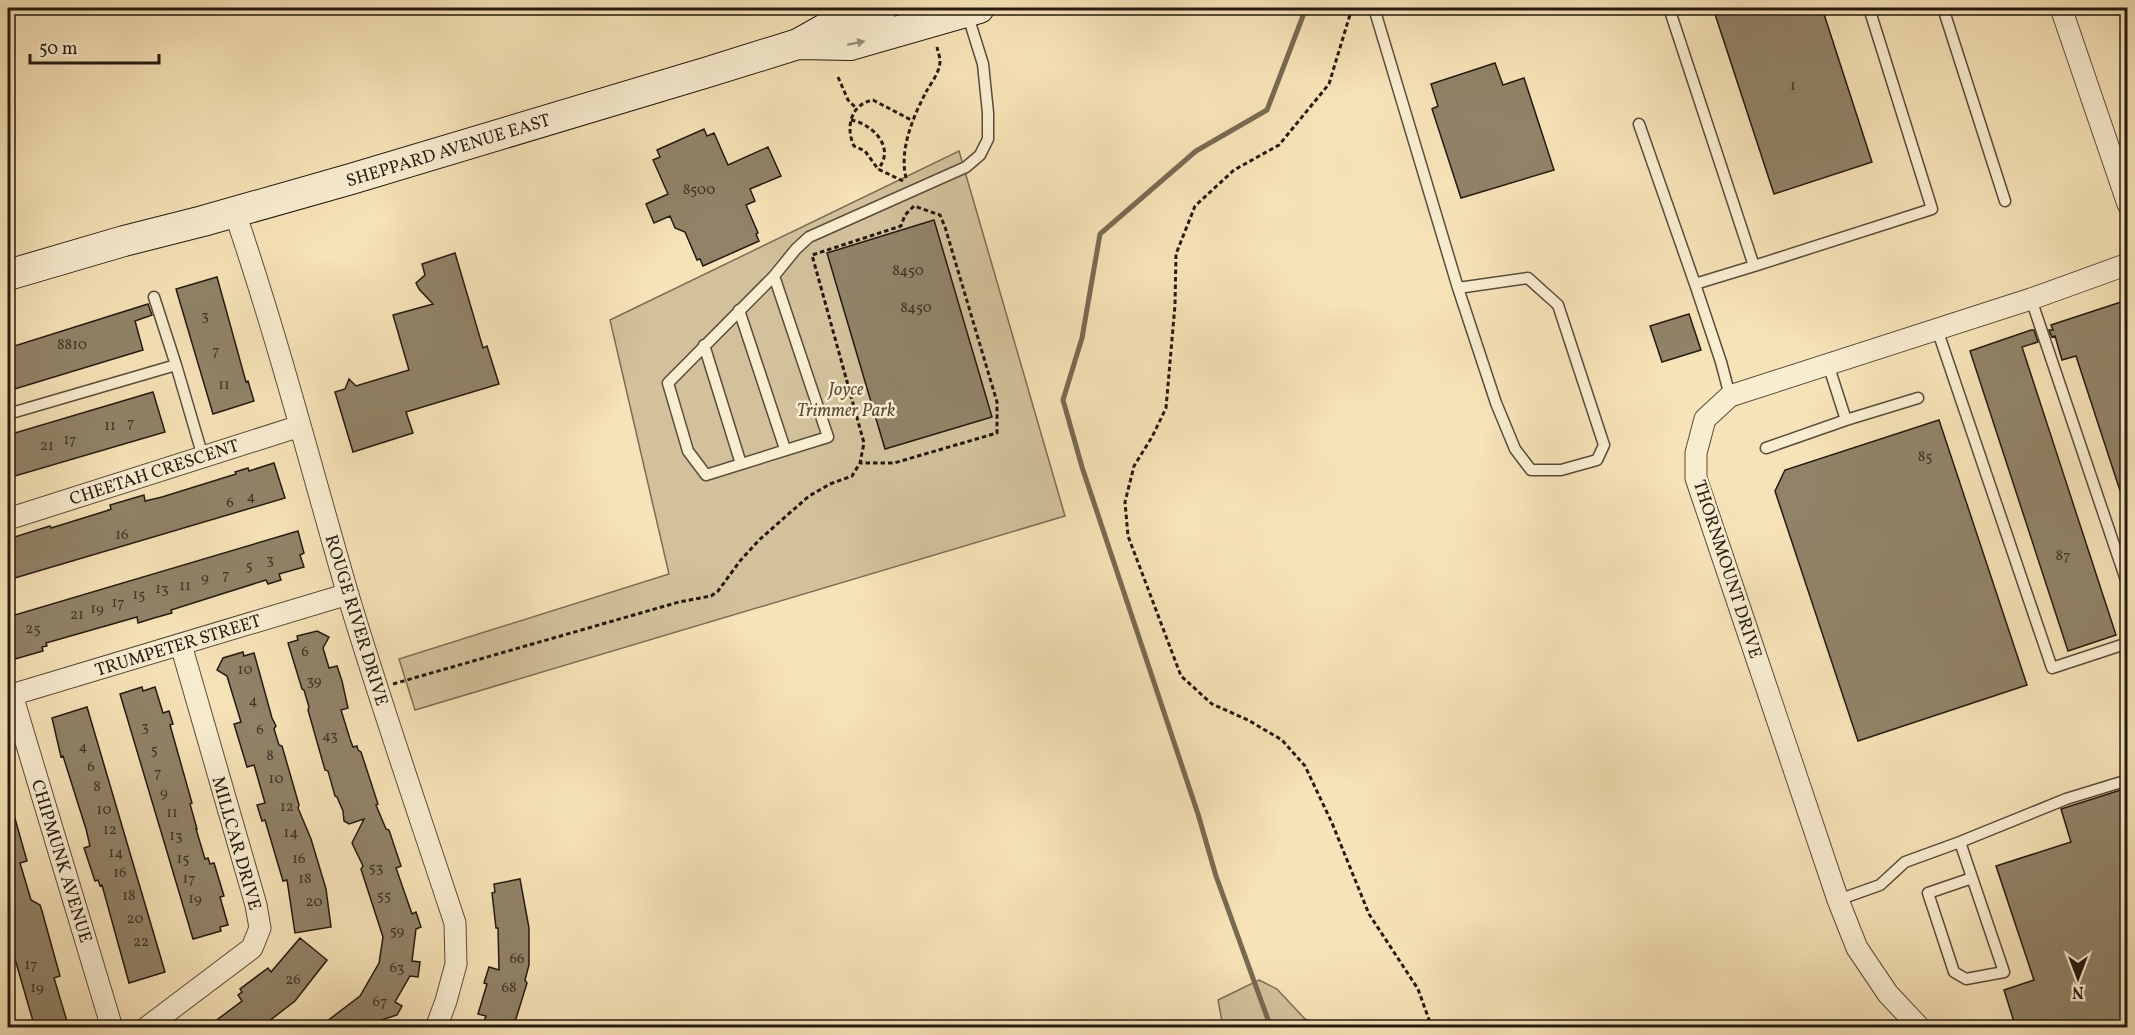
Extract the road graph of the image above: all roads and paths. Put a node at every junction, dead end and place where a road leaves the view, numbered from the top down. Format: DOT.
graph roads {
  1 [pos="882,8"];
  2 [pos="1352,8"];
  3 [pos="1374,8"];
  4 [pos="1670,8"];
  5 [pos="1869,8"];
  6 [pos="1943,8"];
  7 [pos="2061,8"];
  8 [pos="2126,8"];
  9 [pos="970,9"];
  10 [pos="2127,14"];
  11 [pos="798,45"];
  12 [pos="937,47"];
  13 [pos="838,77"];
  14 [pos="857,108"];
  15 [pos="851,120"];
  16 [pos="913,121"];
  17 [pos="1639,124"];
  18 [pos="878,169"];
  19 [pos="2005,201"];
  20 [pos="2127,204"];
  21 [pos="235,213"];
  22 [pos="2127,264"];
  23 [pos="1754,266"];
  24 [pos="8,275"];
  25 [pos="774,276"];
  26 [pos="1695,284"];
  27 [pos="1458,288"];
  28 [pos="154,297"];
  29 [pos="2031,299"];
  30 [pos="739,310"];
  31 [pos="1937,329"];
  32 [pos="704,345"];
  33 [pos="176,364"];
  34 [pos="1828,364"];
  35 [pos="1730,396"];
  36 [pos="1918,398"];
  37 [pos="8,414"];
  38 [pos="1846,420"];
  39 [pos="300,426"];
  40 [pos="1766,448"];
  41 [pos="785,450"];
  42 [pos="202,457"];
  43 [pos="860,463"];
  44 [pos="741,464"];
  45 [pos="8,519"];
  46 [pos="2127,586"];
  47 [pos="348,594"];
  48 [pos="2127,643"];
  49 [pos="181,645"];
  50 [pos="377,689"];
  51 [pos="10,695"];
  52 [pos="2127,780"];
  53 [pos="1960,842"];
  54 [pos="1972,878"];
  55 [pos="1838,900"];
  56 [pos="112,1028"];
  57 [pos="146,1028"];
  58 [pos="436,1028"];
  59 [pos="1432,1028"];
  60 [pos="1920,1028"];
  1 -- 11 [label="main road, SHEPPARD AVENUE EAST"];
  2 -- 59 [label="path"];
  3 -- 27 [label="lane"];
  4 -- 23 [label="lane"];
  5 -- 23 [label="lane"];
  6 -- 19 [label="lane"];
  7 -- 20 [label="street"];
  8 -- 10 [label="lane"];
  11 -- 9 [label="main road, one-way"];
  9 -- 25 [label="lane"];
  11 -- 21 [label="main road, SHEPPARD AVENUE EAST"];
  12 -- 16 [label="path"];
  13 -- 14 [label="path"];
  14 -- 15 [label="path"];
  14 -- 16 [label="path"];
  15 -- 18 [label="path"];
  15 -- 18 [label="path"];
  16 -- 18 [label="path"];
  17 -- 26 [label="lane"];
  21 -- 24 [label="main road, SHEPPARD AVENUE EAST"];
  21 -- 39 [label="street, ROUGE RIVER DRIVE"];
  22 -- 29 [label="street, THORNMOUNT DRIVE"];
  23 -- 26 [label="lane"];
  25 -- 30 [label="lane"];
  25 -- 41 [label="lane"];
  26 -- 35 [label="lane"];
  27 -- 27 [label="lane"];
  28 -- 33 [label="lane"];
  29 -- 31 [label="street, THORNMOUNT DRIVE"];
  29 -- 46 [label="lane"];
  30 -- 32 [label="lane"];
  30 -- 41 [label="lane"];
  31 -- 34 [label="street, THORNMOUNT DRIVE"];
  31 -- 48 [label="lane"];
  32 -- 44 [label="lane"];
  32 -- 44 [label="lane"];
  33 -- 37 [label="lane"];
  33 -- 42 [label="lane"];
  34 -- 35 [label="street, THORNMOUNT DRIVE"];
  34 -- 38 [label="lane"];
  35 -- 55 [label="street, THORNMOUNT DRIVE"];
  36 -- 38 [label="lane"];
  38 -- 40 [label="lane"];
  39 -- 42 [label="street, CHEETAH CRESCENT"];
  39 -- 47 [label="street, ROUGE RIVER DRIVE"];
  41 -- 44 [label="lane"];
  42 -- 45 [label="street, CHEETAH CRESCENT"];
  43 -- 43 [label="path"];
  43 -- 50 [label="path"];
  47 -- 49 [label="street, TRUMPETER STREET"];
  47 -- 50 [label="street, ROUGE RIVER DRIVE"];
  49 -- 51 [label="street, TRUMPETER STREET"];
  49 -- 57 [label="street, MILLCAR DRIVE"];
  50 -- 58 [label="street, ROUGE RIVER DRIVE"];
  51 -- 56 [label="street, CHIPMUNK AVENUE"];
  52 -- 53 [label="lane"];
  53 -- 54 [label="lane"];
  53 -- 55 [label="lane"];
  54 -- 54 [label="lane"];
  55 -- 60 [label="street, THORNMOUNT DRIVE"];
}
